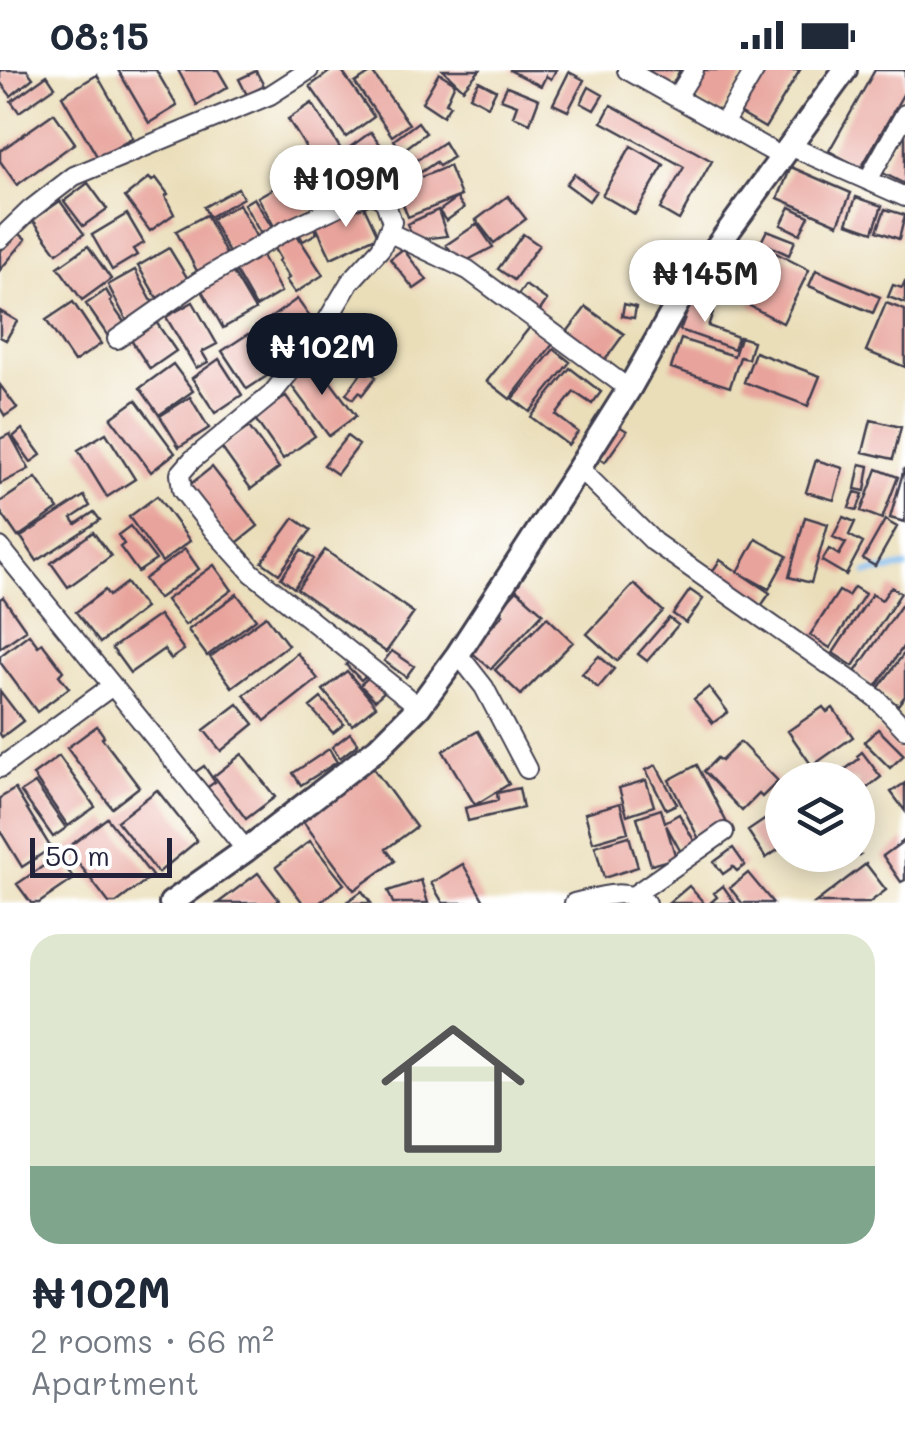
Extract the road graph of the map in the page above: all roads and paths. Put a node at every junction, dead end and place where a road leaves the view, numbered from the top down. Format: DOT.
graph roads {
  1 [pos="310,70"];
  2 [pos="626,70"];
  3 [pos="694,70"];
  4 [pos="755,70"];
  5 [pos="844,70"];
  6 [pos="677,97"];
  7 [pos="905,114"];
  8 [pos="723,124"];
  9 [pos="786,152"];
  10 [pos="868,180"];
  11 [pos="905,197"];
  12 [pos="388,232"];
  13 [pos="0,240"];
  14 [pos="118,339"];
  15 [pos="628,389"];
  16 [pos="579,468"];
  17 [pos="2,554"];
  18 [pos="458,654"];
  19 [pos="112,686"];
  20 [pos="419,707"];
  21 [pos="905,729"];
  22 [pos="0,768"];
  23 [pos="527,768"];
  24 [pos="724,832"];
  25 [pos="246,850"];
  26 [pos="640,899"];
  27 [pos="171,903"];
  28 [pos="574,903"];
  1 -- 13 [label="street"];
  2 -- 6 [label="street"];
  3 -- 6 [label="street"];
  4 -- 8 [label="street"];
  5 -- 9 [label="street"];
  6 -- 8 [label="street"];
  7 -- 10 [label="street"];
  8 -- 9 [label="street"];
  9 -- 10 [label="street"];
  9 -- 15 [label="street"];
  10 -- 11 [label="street"];
  12 -- 14 [label="street"];
  12 -- 15 [label="street"];
  12 -- 20 [label="street"];
  15 -- 16 [label="street"];
  16 -- 18 [label="street"];
  16 -- 21 [label="street"];
  17 -- 19 [label="street"];
  18 -- 20 [label="street"];
  18 -- 23 [label="street"];
  19 -- 22 [label="street"];
  19 -- 25 [label="street"];
  20 -- 25 [label="street"];
  24 -- 26 [label="street"];
  25 -- 27 [label="street"];
  26 -- 28 [label="street"];
}
